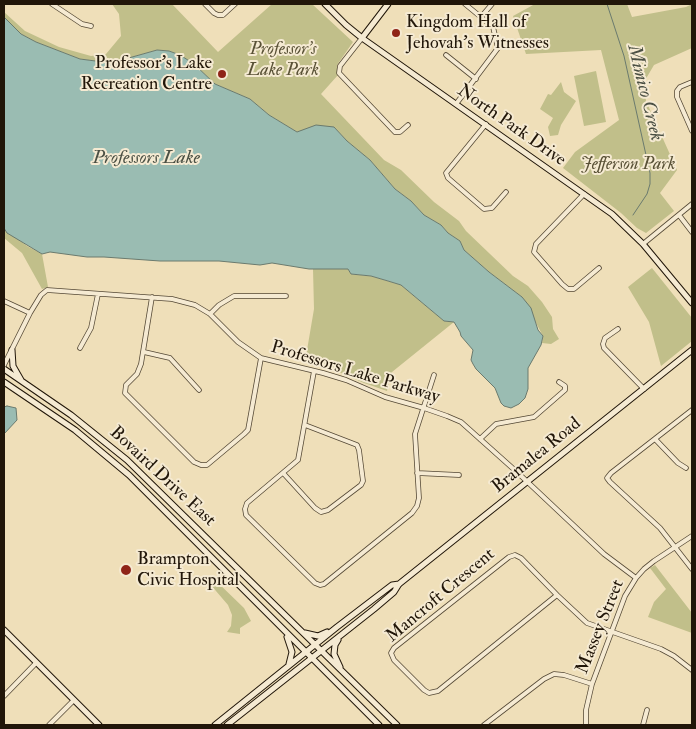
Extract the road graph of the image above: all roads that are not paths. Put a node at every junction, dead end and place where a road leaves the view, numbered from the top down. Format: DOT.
graph roads {
  1 [pos="52,4"];
  2 [pos="205,4"];
  3 [pos="235,4"];
  4 [pos="325,4"];
  5 [pos="388,4"];
  6 [pos="466,4"];
  7 [pos="492,4"];
  8 [pos="481,17"];
  9 [pos="91,26"];
  10 [pos="362,38"];
  11 [pos="446,55"];
  12 [pos="476,79"];
  13 [pos="692,82"];
  14 [pos="456,104"];
  15 [pos="486,124"];
  16 [pos="408,125"];
  17 [pos="692,131"];
  18 [pos="506,192"];
  19 [pos="584,194"];
  20 [pos="692,204"];
  21 [pos="679,214"];
  22 [pos="692,232"];
  23 [pos="643,244"];
  24 [pos="599,268"];
  25 [pos="98,294"];
  26 [pos="286,296"];
  27 [pos="152,297"];
  28 [pos="4,301"];
  29 [pos="692,303"];
  30 [pos="30,313"];
  31 [pos="210,314"];
  32 [pos="618,329"];
  33 [pos="80,348"];
  34 [pos="12,350"];
  35 [pos="692,350"];
  36 [pos="144,352"];
  37 [pos="261,358"];
  38 [pos="4,365"];
  39 [pos="4,369"];
  40 [pos="314,371"];
  41 [pos="434,376"];
  42 [pos="21,381"];
  43 [pos="4,382"];
  44 [pos="559,382"];
  45 [pos="644,389"];
  46 [pos="199,390"];
  47 [pos="424,408"];
  48 [pos="692,410"];
  49 [pos="305,425"];
  50 [pos="480,439"];
  51 [pos="656,439"];
  52 [pos="686,468"];
  53 [pos="417,473"];
  54 [pos="284,474"];
  55 [pos="459,475"];
  56 [pos="527,482"];
  57 [pos="692,536"];
  58 [pos="675,547"];
  59 [pos="692,569"];
  60 [pos="636,578"];
  61 [pos="399,584"];
  62 [pos="557,595"];
  63 [pos="337,627"];
  64 [pos="4,630"];
  65 [pos="301,632"];
  66 [pos="611,632"];
  67 [pos="286,634"];
  68 [pos="339,637"];
  69 [pos="314,645"];
  70 [pos="321,651"];
  71 [pos="305,652"];
  72 [pos="312,659"];
  73 [pos="36,664"];
  74 [pos="287,666"];
  75 [pos="692,670"];
  76 [pos="342,672"];
  77 [pos="592,684"];
  78 [pos="4,696"];
  79 [pos="74,700"];
  80 [pos="647,710"];
  81 [pos="50,725"];
  82 [pos="99,725"];
  83 [pos="215,725"];
  84 [pos="227,725"];
  85 [pos="379,725"];
  86 [pos="397,725"];
  87 [pos="484,725"];
  88 [pos="586,725"];
  89 [pos="643,725"];
  1 -- 9 [label="street"];
  2 -- 3 [label="street"];
  4 -- 10 [label="main road, North Park Drive"];
  5 -- 10 [label="main road"];
  6 -- 8 [label="street"];
  7 -- 8 [label="street"];
  8 -- 12 [label="street"];
  10 -- 14 [label="main road, North Park Drive"];
  10 -- 16 [label="street"];
  11 -- 12 [label="street"];
  12 -- 14 [label="street"];
  13 -- 17 [label="street"];
  14 -- 15 [label="main road, North Park Drive"];
  15 -- 18 [label="street"];
  15 -- 19 [label="main road, North Park Drive"];
  19 -- 23 [label="main road, North Park Drive"];
  19 -- 24 [label="street"];
  20 -- 21 [label="street"];
  21 -- 22 [label="street"];
  21 -- 23 [label="street"];
  23 -- 29 [label="main road, North Park Drive"];
  25 -- 27 [label="street, Professors Lake Parkway"];
  25 -- 30 [label="street, Professors Lake Parkway"];
  25 -- 33 [label="street"];
  26 -- 31 [label="street"];
  27 -- 31 [label="street, Professors Lake Parkway"];
  27 -- 36 [label="street"];
  28 -- 30 [label="street"];
  30 -- 34 [label="street, Professors Lake Parkway"];
  31 -- 37 [label="street, Professors Lake Parkway"];
  32 -- 45 [label="street"];
  34 -- 38 [label="street, Professors Lake Parkway"];
  34 -- 42 [label="main road"];
  35 -- 45 [label="main road, Bramalea Road"];
  36 -- 37 [label="street"];
  36 -- 46 [label="street"];
  37 -- 40 [label="street, Professors Lake Parkway"];
  39 -- 42 [label="main road, Bovaird Drive East"];
  40 -- 47 [label="street, Professors Lake Parkway"];
  40 -- 49 [label="street"];
  41 -- 47 [label="street"];
  42 -- 65 [label="main road, Bovaird Drive East"];
  43 -- 67 [label="main road, Bovaird Drive East"];
  44 -- 50 [label="street"];
  45 -- 56 [label="main road, Bramalea Road"];
  47 -- 50 [label="street, Professors Lake Parkway"];
  47 -- 53 [label="street"];
  48 -- 51 [label="street"];
  49 -- 54 [label="street"];
  49 -- 54 [label="street"];
  50 -- 56 [label="street, Professors Lake Parkway"];
  51 -- 52 [label="street"];
  51 -- 58 [label="street"];
  53 -- 54 [label="street"];
  53 -- 55 [label="street"];
  56 -- 60 [label="street, Professors Lake Parkway"];
  56 -- 61 [label="main road, Bramalea Road"];
  57 -- 58 [label="street, Massey Street"];
  58 -- 59 [label="street"];
  58 -- 60 [label="street, Massey Street"];
  60 -- 66 [label="street, Massey Street"];
  61 -- 63 [label="main road, Bramalea Road"];
  61 -- 68 [label="main road, Bramalea Road"];
  62 -- 62 [label="street, Mancroft Crescent"];
  62 -- 66 [label="street, Mancroft Crescent"];
  63 -- 65 [label="main road"];
  63 -- 69 [label="main road, Bramalea Road"];
  64 -- 73 [label="main road"];
  65 -- 69 [label="main road, Bovaird Drive East"];
  66 -- 75 [label="street, Mancroft Crescent"];
  66 -- 77 [label="street, Massey Street"];
  67 -- 71 [label="main road, Bovaird Drive East"];
  67 -- 74 [label="main road"];
  68 -- 70 [label="main road, Bramalea Road"];
  68 -- 76 [label="main road"];
  69 -- 70 [label="main road, Bovaird Drive East"];
  69 -- 71 [label="main road, Bramalea Road"];
  70 -- 72 [label="main road, Bramalea Road"];
  70 -- 76 [label="main road, Bovaird Drive East"];
  71 -- 72 [label="main road, Bovaird Drive East"];
  71 -- 74 [label="main road, Bramalea Road"];
  72 -- 84 [label="main road, Bramalea Road"];
  72 -- 85 [label="main road, Bovaird Drive East"];
  73 -- 78 [label="street"];
  73 -- 79 [label="main road"];
  74 -- 83 [label="main road, Bramalea Road"];
  76 -- 86 [label="main road, Bovaird Drive East"];
  77 -- 87 [label="street"];
  77 -- 88 [label="street, Massey Street"];
  79 -- 81 [label="street"];
  79 -- 82 [label="main road"];
  80 -- 89 [label="street"];
}
